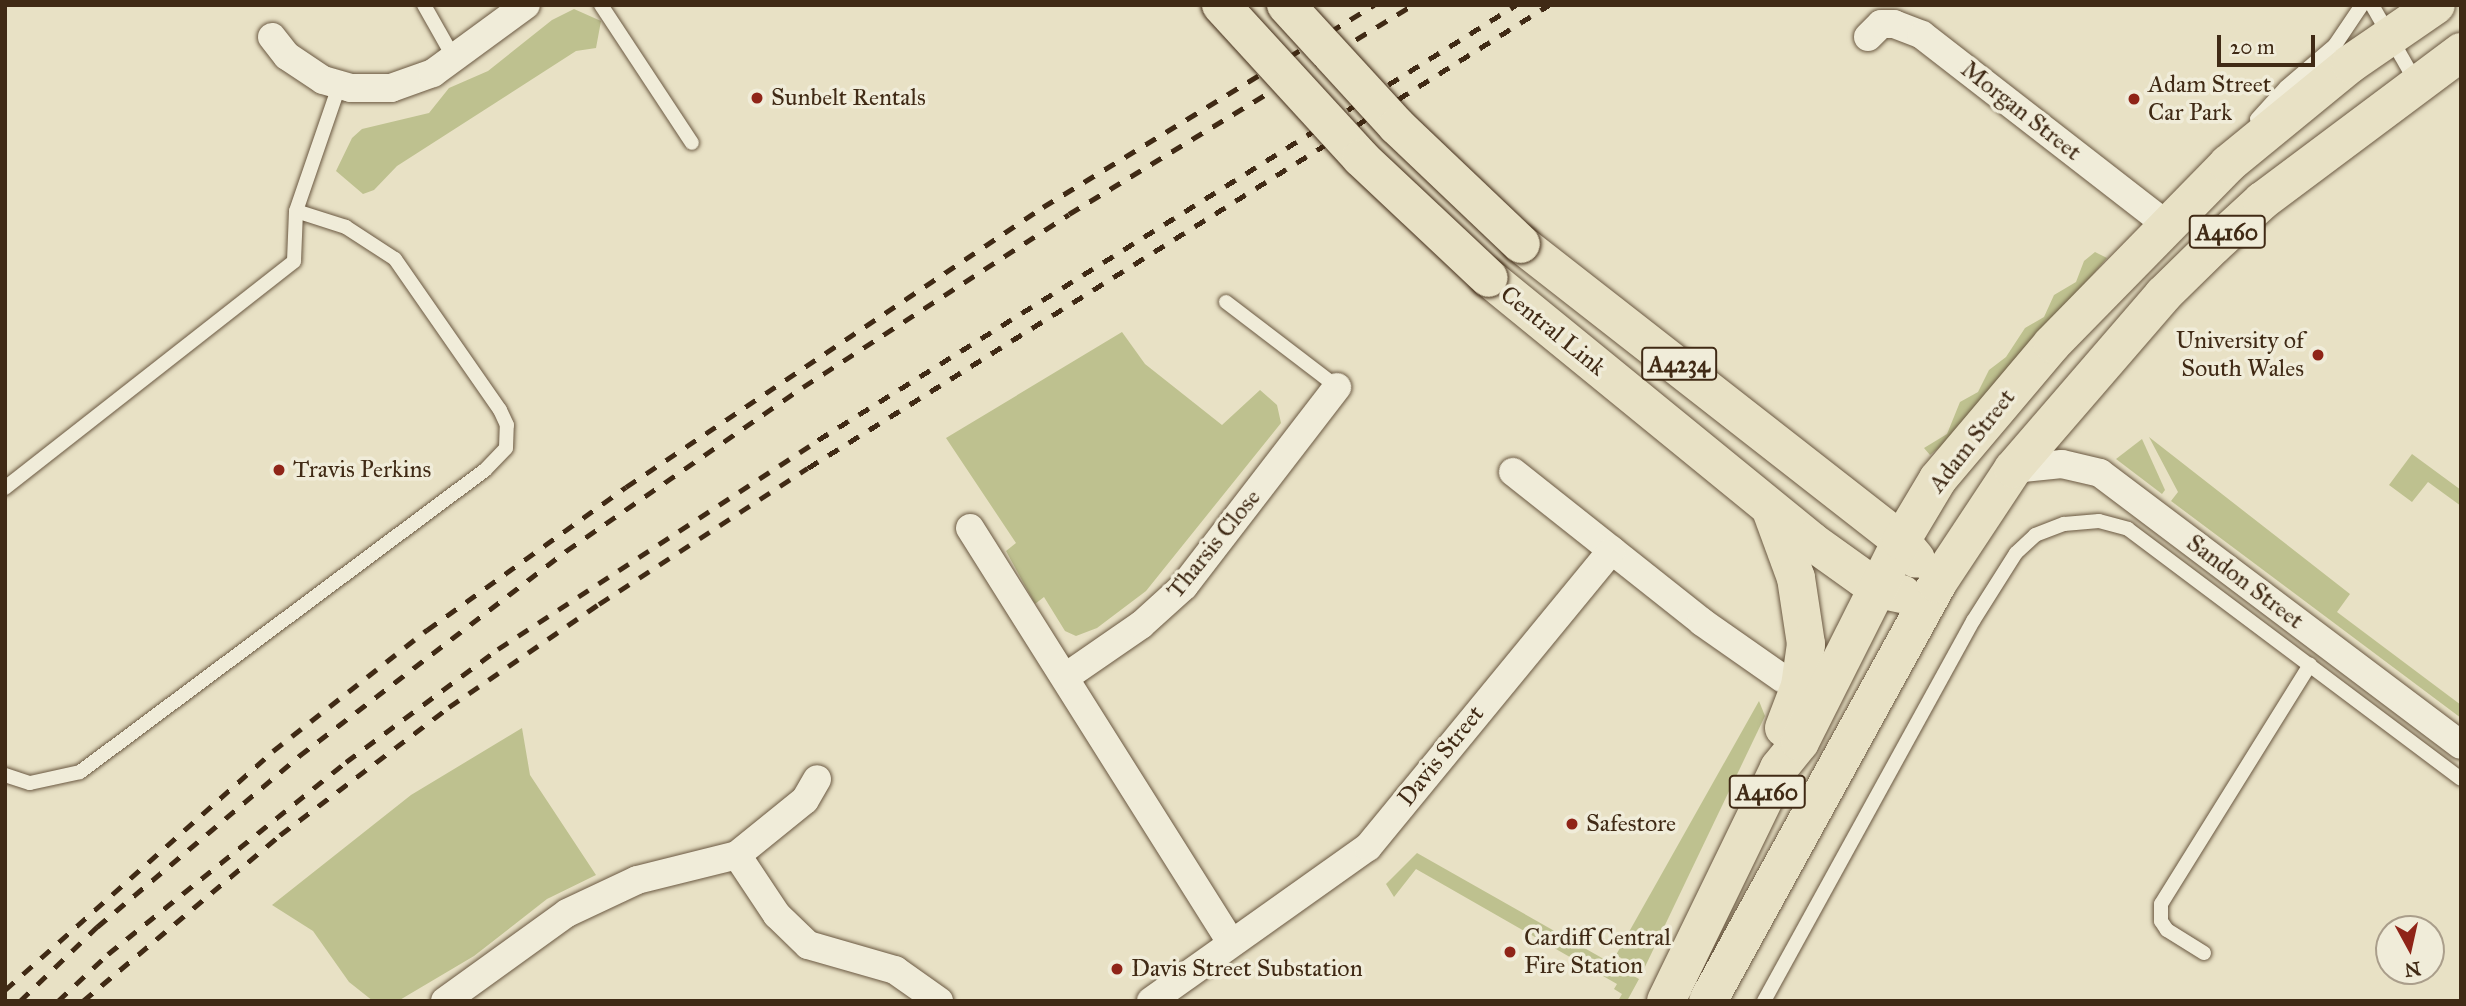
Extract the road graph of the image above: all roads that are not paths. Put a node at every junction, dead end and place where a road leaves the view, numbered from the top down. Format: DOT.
graph roads {
  1 [pos="424,5"];
  2 [pos="526,5"];
  3 [pos="601,5"];
  4 [pos="1221,5"];
  5 [pos="1286,5"];
  6 [pos="2362,5"];
  7 [pos="2436,5"];
  8 [pos="2380,20"];
  9 [pos="272,37"];
  10 [pos="1868,37"];
  11 [pos="2461,52"];
  12 [pos="454,58"];
  13 [pos="2416,82"];
  14 [pos="339,86"];
  15 [pos="692,143"];
  16 [pos="2228,163"];
  17 [pos="296,211"];
  18 [pos="2168,226"];
  19 [pos="1226,302"];
  20 [pos="1336,387"];
  21 [pos="2013,469"];
  22 [pos="1513,472"];
  23 [pos="5,488"];
  24 [pos="1770,508"];
  25 [pos="970,528"];
  26 [pos="1901,541"];
  27 [pos="1612,550"];
  28 [pos="1878,589"];
  29 [pos="1933,592"];
  30 [pos="2310,665"];
  31 [pos="1067,677"];
  32 [pos="1782,678"];
  33 [pos="2461,746"];
  34 [pos="1779,768"];
  35 [pos="5,775"];
  36 [pos="817,779"];
  37 [pos="2461,779"];
  38 [pos="737,855"];
  39 [pos="1231,943"];
  40 [pos="2204,953"];
  41 [pos="445,1001"];
  42 [pos="939,1001"];
  43 [pos="1151,1001"];
  44 [pos="1666,1001"];
  45 [pos="1708,1001"];
  46 [pos="1764,1001"];
  1 -- 12 [label="lane"];
  2 -- 12 [label="street"];
  3 -- 15 [label="lane"];
  4 -- 24 [label="main road, Central Link / A4234, bridge"];
  5 -- 26 [label="main road, Central Link / A4234, bridge"];
  6 -- 16 [label="lane"];
  7 -- 8 [label="main road, Adam Street / A4160"];
  8 -- 13 [label="lane"];
  8 -- 16 [label="main road, Adam Street / A4160"];
  9 -- 14 [label="street"];
  10 -- 18 [label="street, Morgan Street"];
  11 -- 13 [label="main road, Adam Street / A4160"];
  12 -- 14 [label="street"];
  13 -- 21 [label="main road, Adam Street / A4160"];
  14 -- 17 [label="lane"];
  16 -- 18 [label="main road, Adam Street / A4160"];
  17 -- 23 [label="lane"];
  17 -- 35 [label="lane"];
  18 -- 26 [label="main road, Adam Street / A4160"];
  19 -- 20 [label="lane"];
  20 -- 31 [label="street, Tharsis Close"];
  21 -- 29 [label="main road, Adam Street / A4160"];
  21 -- 33 [label="street, Sandon Street"];
  22 -- 27 [label="street"];
  24 -- 28 [label="main road, Central Link / A4234"];
  24 -- 34 [label="main road"];
  25 -- 31 [label="street"];
  26 -- 28 [label="main road, Adam Street / A4160"];
  26 -- 29 [label="main road, Central Link / A4234"];
  27 -- 32 [label="street"];
  27 -- 39 [label="street, Davis Street"];
  28 -- 29 [label="main road, Central Link / A4234"];
  28 -- 34 [label="main road, Adam Street / A4160"];
  29 -- 45 [label="main road, Adam Street / A4160"];
  30 -- 37 [label="lane"];
  30 -- 40 [label="lane"];
  30 -- 46 [label="lane"];
  31 -- 39 [label="street"];
  34 -- 44 [label="main road, Adam Street / A4160"];
  36 -- 38 [label="street"];
  38 -- 41 [label="street"];
  38 -- 42 [label="street"];
  39 -- 43 [label="street, Davis Street"];
}
